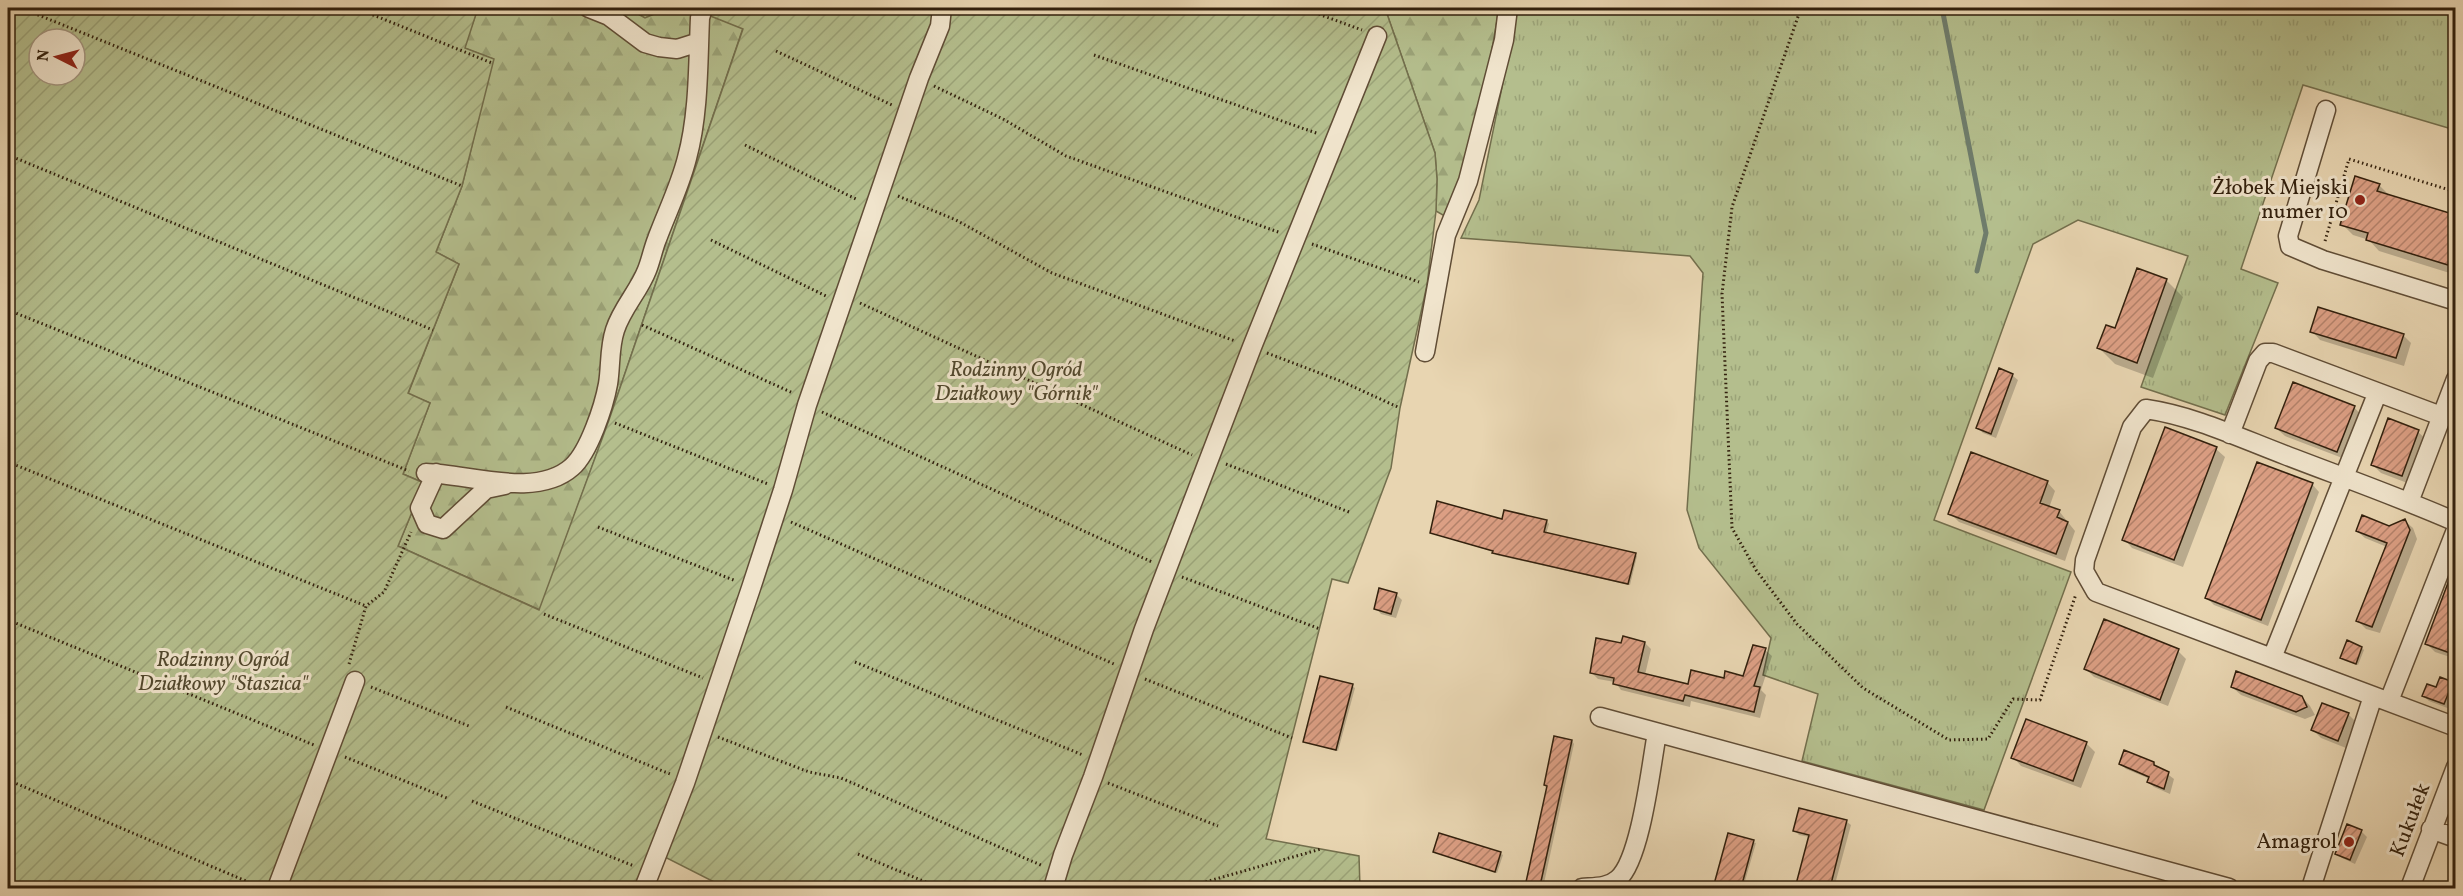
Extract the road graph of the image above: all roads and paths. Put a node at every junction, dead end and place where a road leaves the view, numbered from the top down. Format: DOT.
graph roads {
  1 [pos="21,8"];
  2 [pos="356,8"];
  3 [pos="589,8"];
  4 [pos="703,8"];
  5 [pos="942,8"];
  6 [pos="1302,8"];
  7 [pos="1508,8"];
  8 [pos="1801,8"];
  9 [pos="1377,36"];
  10 [pos="699,42"];
  11 [pos="776,51"];
  12 [pos="1094,55"];
  13 [pos="492,63"];
  14 [pos="919,78"];
  15 [pos="2326,110"];
  16 [pos="908,112"];
  17 [pos="1335,140"];
  18 [pos="745,145"];
  19 [pos="8,155"];
  20 [pos="462,186"];
  21 [pos="882,189"];
  22 [pos="2456,192"];
  23 [pos="876,209"];
  24 [pos="1295,238"];
  25 [pos="711,240"];
  26 [pos="2324,246"];
  27 [pos="1427,285"];
  28 [pos="843,300"];
  29 [pos="2456,301"];
  30 [pos="8,310"];
  31 [pos="642,325"];
  32 [pos="433,330"];
  33 [pos="1252,347"];
  34 [pos="1425,352"];
  35 [pos="2456,379"];
  36 [pos="2378,394"];
  37 [pos="808,403"];
  38 [pos="1400,408"];
  39 [pos="2441,416"];
  40 [pos="609,420"];
  41 [pos="2230,434"];
  42 [pos="1209,460"];
  43 [pos="8,462"];
  44 [pos="431,473"];
  45 [pos="2344,479"];
  46 [pos="509,484"];
  47 [pos="783,490"];
  48 [pos="2409,502"];
  49 [pos="420,508"];
  50 [pos="1349,512"];
  51 [pos="775,515"];
  52 [pos="2456,522"];
  53 [pos="598,527"];
  54 [pos="2456,530"];
  55 [pos="1167,570"];
  56 [pos="2084,571"];
  57 [pos="751,588"];
  58 [pos="366,606"];
  59 [pos="544,614"];
  60 [pos="8,620"];
  61 [pos="1320,629"];
  62 [pos="2272,658"];
  63 [pos="855,662"];
  64 [pos="1130,672"];
  65 [pos="355,681"];
  66 [pos="718,684"];
  67 [pos="2381,699"];
  68 [pos="506,707"];
  69 [pos="1600,717"];
  70 [pos="469,726"];
  71 [pos="2456,727"];
  72 [pos="702,731"];
  73 [pos="1657,733"];
  74 [pos="1292,738"];
  75 [pos="329,751"];
  76 [pos="2456,767"];
  77 [pos="1095,769"];
  78 [pos="8,780"];
  79 [pos="686,780"];
  80 [pos="447,798"];
  81 [pos="472,801"];
  82 [pos="1218,826"];
  83 [pos="2431,829"];
  84 [pos="2456,838"];
  85 [pos="1321,849"];
  86 [pos="858,854"];
  87 [pos="647,880"];
  88 [pos="1055,880"];
  89 [pos="264,888"];
  90 [pos="277,888"];
  91 [pos="940,888"];
  92 [pos="1184,888"];
  93 [pos="1582,888"];
  94 [pos="2229,888"];
  95 [pos="2312,888"];
  96 [pos="2410,888"];
  1 -- 20 [label="path"];
  2 -- 13 [label="path"];
  3 -- 10 [label="street"];
  4 -- 10 [label="street"];
  5 -- 14 [label="street"];
  6 -- 9 [label="path"];
  7 -- 34 [label="street"];
  8 -- 56 [label="path"];
  9 -- 17 [label="street"];
  10 -- 46 [label="street"];
  11 -- 16 [label="path"];
  12 -- 17 [label="path"];
  14 -- 16 [label="street"];
  14 -- 24 [label="path"];
  15 -- 29 [label="street"];
  16 -- 21 [label="street"];
  17 -- 24 [label="street"];
  18 -- 23 [label="path"];
  19 -- 32 [label="path"];
  21 -- 23 [label="street"];
  21 -- 33 [label="path"];
  22 -- 26 [label="path"];
  23 -- 28 [label="street"];
  24 -- 27 [label="path"];
  24 -- 33 [label="street"];
  25 -- 28 [label="path"];
  28 -- 37 [label="street"];
  28 -- 42 [label="path"];
  30 -- 44 [label="path"];
  31 -- 37 [label="path"];
  33 -- 38 [label="path"];
  33 -- 42 [label="street"];
  35 -- 39 [label="street"];
  36 -- 39 [label="street"];
  36 -- 41 [label="street"];
  36 -- 45 [label="street"];
  37 -- 47 [label="street"];
  37 -- 55 [label="path"];
  39 -- 48 [label="street"];
  40 -- 47 [label="path"];
  41 -- 45 [label="street"];
  41 -- 56 [label="street"];
  42 -- 50 [label="path"];
  42 -- 55 [label="street"];
  43 -- 58 [label="path"];
  44 -- 46 [label="street"];
  44 -- 49 [label="street"];
  45 -- 48 [label="street"];
  45 -- 62 [label="street"];
  46 -- 49 [label="street"];
  47 -- 51 [label="street"];
  48 -- 52 [label="street"];
  49 -- 58 [label="path"];
  51 -- 57 [label="street"];
  51 -- 64 [label="path"];
  53 -- 57 [label="path"];
  54 -- 67 [label="street"];
  55 -- 61 [label="path"];
  55 -- 64 [label="street"];
  56 -- 62 [label="street"];
  57 -- 66 [label="street"];
  58 -- 65 [label="path"];
  59 -- 66 [label="path"];
  60 -- 75 [label="path"];
  62 -- 67 [label="street"];
  63 -- 77 [label="path"];
  64 -- 74 [label="path"];
  64 -- 77 [label="street"];
  65 -- 70 [label="path"];
  65 -- 75 [label="street"];
  66 -- 72 [label="street"];
  67 -- 71 [label="street"];
  67 -- 95 [label="street"];
  68 -- 79 [label="path"];
  69 -- 73 [label="street"];
  72 -- 79 [label="street"];
  72 -- 88 [label="path"];
  73 -- 93 [label="street"];
  73 -- 94 [label="street"];
  75 -- 80 [label="path"];
  75 -- 90 [label="street"];
  76 -- 83 [label="street, Kukułek"];
  77 -- 82 [label="path"];
  77 -- 88 [label="street"];
  78 -- 89 [label="path"];
  79 -- 87 [label="street"];
  81 -- 87 [label="path"];
  83 -- 84 [label="street"];
  83 -- 96 [label="street, Kukułek"];
  85 -- 92 [label="path"];
  86 -- 91 [label="path"];
}
